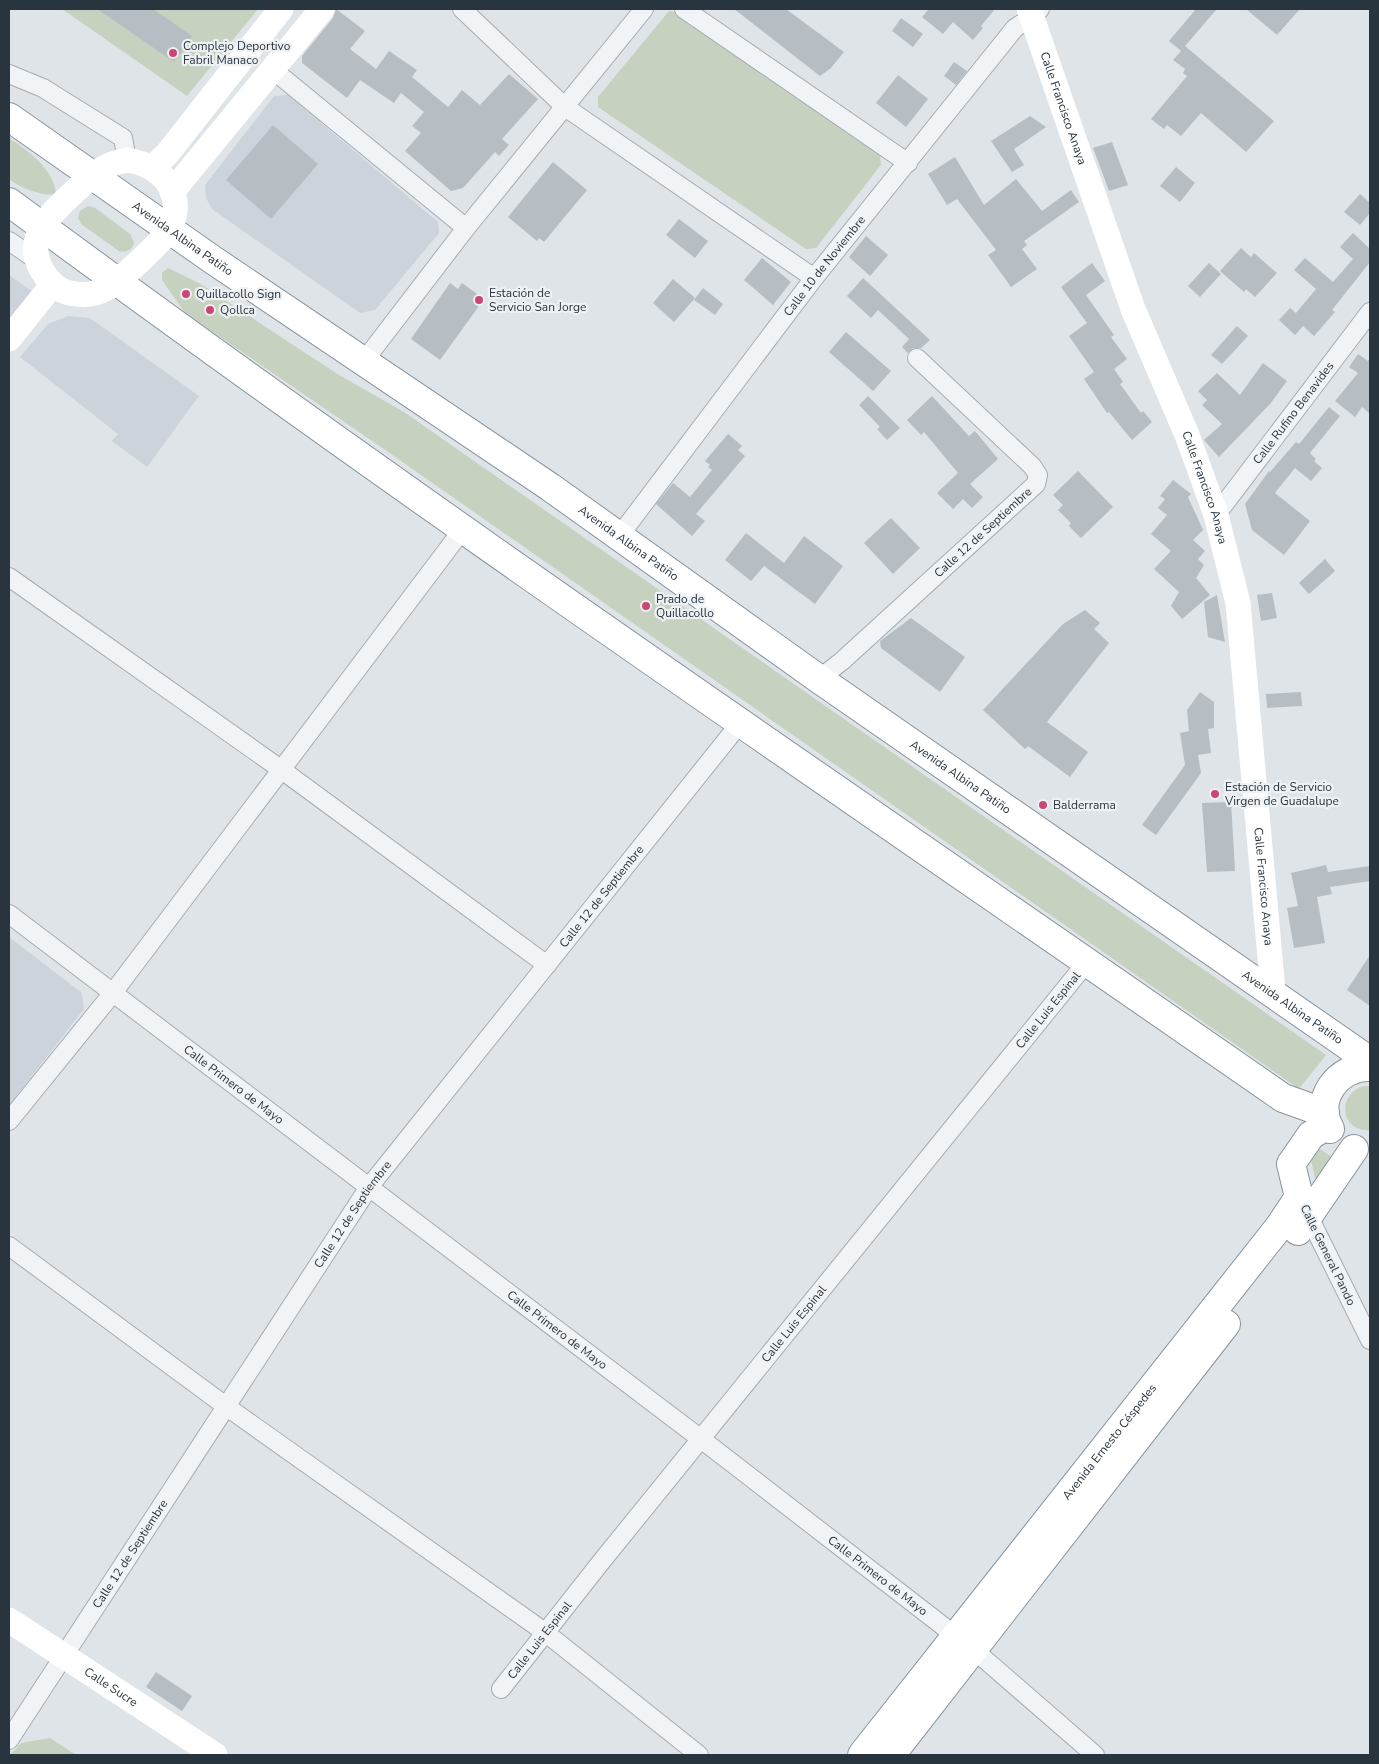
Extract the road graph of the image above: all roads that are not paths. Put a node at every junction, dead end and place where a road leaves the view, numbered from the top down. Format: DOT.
graph roads {
  1 [pos="281,9"];
  2 [pos="322,9"];
  3 [pos="462,9"];
  4 [pos="644,9"];
  5 [pos="684,9"];
  6 [pos="1034,12"];
  7 [pos="272,69"];
  8 [pos="9,74"];
  9 [pos="566,107"];
  10 [pos="9,117"];
  11 [pos="127,160"];
  12 [pos="908,163"];
  13 [pos="154,167"];
  14 [pos="93,175"];
  15 [pos="172,192"];
  16 [pos="9,202"];
  17 [pos="41,226"];
  18 [pos="466,228"];
  19 [pos="169,230"];
  20 [pos="9,241"];
  21 [pos="38,261"];
  22 [pos="814,278"];
  23 [pos="116,281"];
  24 [pos="53,284"];
  25 [pos="1370,312"];
  26 [pos="9,339"];
  27 [pos="917,358"];
  28 [pos="364,361"];
  29 [pos="1216,515"];
  30 [pos="463,529"];
  31 [pos="620,536"];
  32 [pos="9,577"];
  33 [pos="819,679"];
  34 [pos="741,722"];
  35 [pos="282,770"];
  36 [pos="9,914"];
  37 [pos="1087,962"];
  38 [pos="547,965"];
  39 [pos="1273,991"];
  40 [pos="112,994"];
  41 [pos="1370,1061"];
  42 [pos="1370,1067"];
  43 [pos="1326,1119"];
  44 [pos="9,1121"];
  45 [pos="1362,1150"];
  46 [pos="369,1188"];
  47 [pos="1304,1207"];
  48 [pos="9,1246"];
  49 [pos="1370,1340"];
  50 [pos="227,1407"];
  51 [pos="701,1439"];
  52 [pos="9,1620"];
  53 [pos="546,1633"];
  54 [pos="964,1643"];
  55 [pos="63,1656"];
  56 [pos="501,1689"];
  57 [pos="9,1740"];
  58 [pos="215,1755"];
  59 [pos="699,1755"];
  60 [pos="862,1755"];
  61 [pos="891,1755"];
  62 [pos="1095,1755"];
  1 -- 13 [label="main road"];
  2 -- 7 [label="main road"];
  3 -- 9 [label="street"];
  4 -- 9 [label="street"];
  5 -- 12 [label="street"];
  6 -- 12 [label="street, Calle 10 de Noviembre"];
  6 -- 29 [label="main road, Calle Francisco Anaya"];
  7 -- 15 [label="main road"];
  7 -- 18 [label="street"];
  8 -- 11 [label="street"];
  9 -- 18 [label="street"];
  9 -- 22 [label="street"];
  10 -- 14 [label="highway, Avenida Albina Patiño"];
  11 -- 13 [label="main road"];
  11 -- 14 [label="main road"];
  12 -- 22 [label="street, Calle 10 de Noviembre"];
  13 -- 15 [label="main road"];
  14 -- 17 [label="main road"];
  14 -- 19 [label="highway, Avenida Albina Patiño"];
  15 -- 19 [label="main road"];
  16 -- 17 [label="highway"];
  17 -- 21 [label="main road"];
  17 -- 23 [label="highway"];
  18 -- 28 [label="street"];
  19 -- 23 [label="main road"];
  19 -- 28 [label="highway, Avenida Albina Patiño"];
  20 -- 21 [label="street"];
  21 -- 24 [label="main road"];
  22 -- 31 [label="street, Calle 10 de Noviembre"];
  23 -- 24 [label="main road"];
  23 -- 30 [label="highway"];
  24 -- 26 [label="main road"];
  25 -- 29 [label="street, Calle Rufino Benavides"];
  27 -- 33 [label="street, Calle 12 de Septiembre"];
  28 -- 31 [label="highway, Avenida Albina Patiño"];
  29 -- 39 [label="main road, Calle Francisco Anaya"];
  30 -- 34 [label="highway"];
  30 -- 35 [label="street"];
  31 -- 33 [label="highway, Avenida Albina Patiño"];
  32 -- 35 [label="street"];
  33 -- 39 [label="highway, Avenida Albina Patiño"];
  34 -- 37 [label="highway"];
  34 -- 38 [label="street, Calle 12 de Septiembre"];
  35 -- 38 [label="street"];
  35 -- 40 [label="street"];
  36 -- 40 [label="street, Calle Primero de Mayo"];
  37 -- 43 [label="highway"];
  37 -- 51 [label="street, Calle Luis Espinal"];
  38 -- 46 [label="street, Calle 12 de Septiembre"];
  39 -- 41 [label="highway, Avenida Albina Patiño"];
  40 -- 44 [label="street"];
  40 -- 46 [label="street, Calle Primero de Mayo"];
  42 -- 43 [label="highway"];
  43 -- 45 [label="highway"];
  43 -- 47 [label="highway"];
  45 -- 47 [label="highway, Avenida Ernesto Céspedes"];
  46 -- 50 [label="street, Calle 12 de Septiembre"];
  46 -- 51 [label="street, Calle Primero de Mayo"];
  47 -- 49 [label="street, Calle General Pando"];
  47 -- 54 [label="highway, Avenida Ernesto Céspedes"];
  48 -- 50 [label="street"];
  50 -- 53 [label="street"];
  50 -- 55 [label="street, Calle 12 de Septiembre"];
  51 -- 53 [label="street, Calle Luis Espinal"];
  51 -- 54 [label="street, Calle Primero de Mayo"];
  52 -- 55 [label="main road, Calle Sucre"];
  53 -- 56 [label="street, Calle Luis Espinal"];
  53 -- 59 [label="street"];
  54 -- 60 [label="highway, Avenida Ernesto Céspedes"];
  54 -- 61 [label="highway, Avenida Ernesto Céspedes"];
  54 -- 62 [label="street, Calle Primero de Mayo"];
  55 -- 57 [label="street, Calle 12 de Septiembre"];
  55 -- 58 [label="main road, Calle Sucre"];
}
